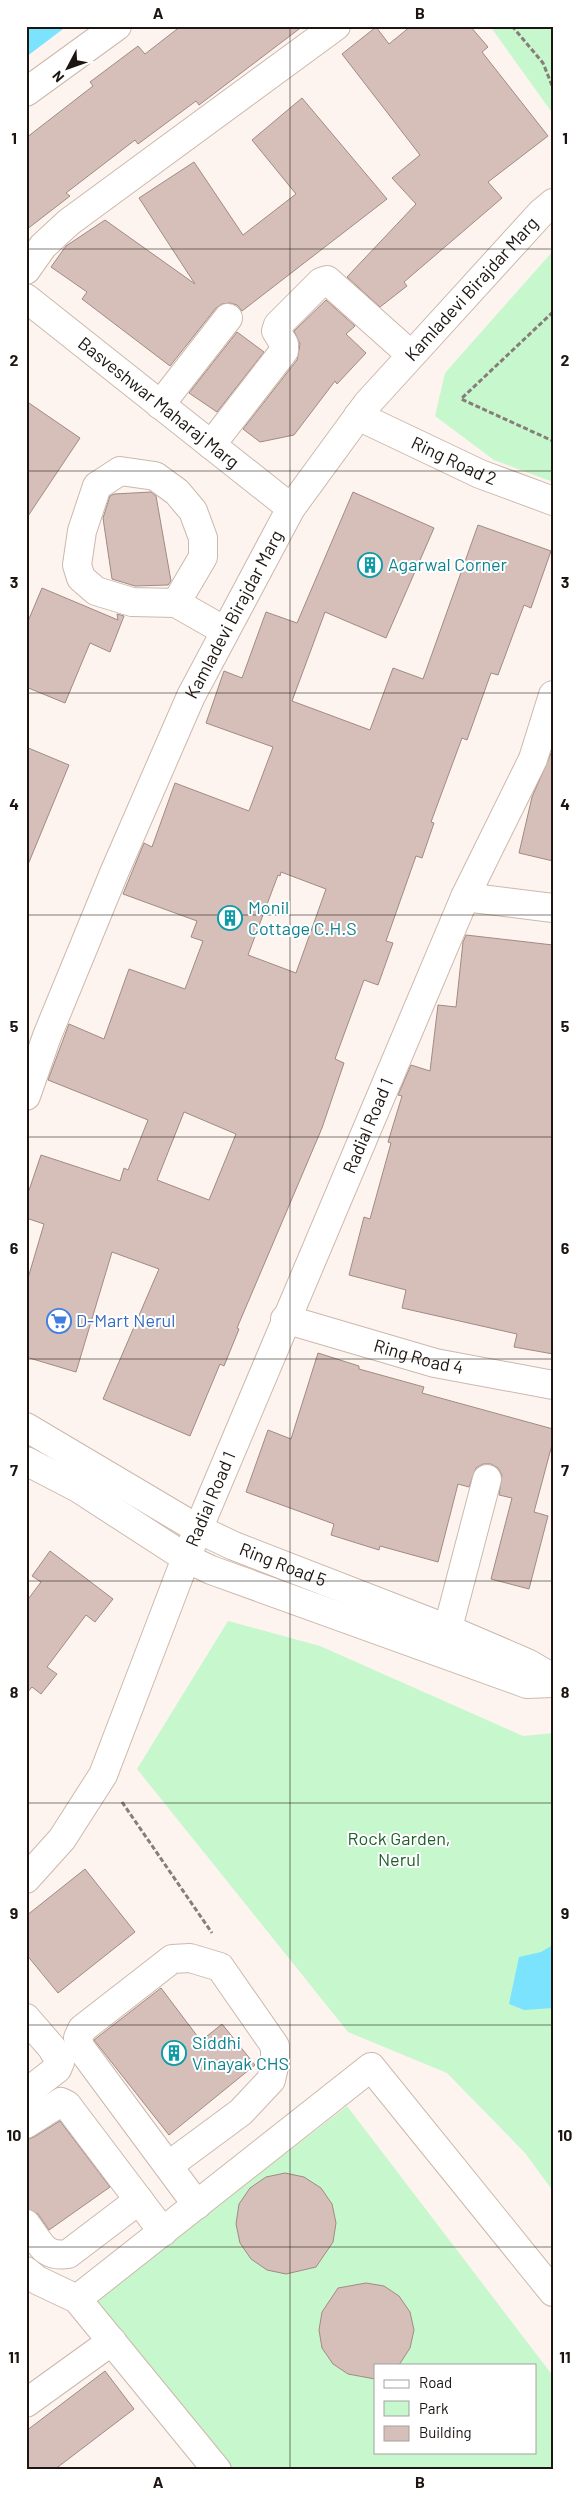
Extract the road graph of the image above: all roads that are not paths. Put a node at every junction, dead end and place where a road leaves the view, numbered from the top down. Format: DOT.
graph roads {
  1 [pos="117,26"];
  2 [pos="336,26"];
  3 [pos="26,92"];
  4 [pos="553,203"];
  5 [pos="26,270"];
  6 [pos="26,298"];
  7 [pos="228,318"];
  8 [pos="274,352"];
  9 [pos="411,355"];
  10 [pos="160,405"];
  11 [pos="358,416"];
  12 [pos="208,443"];
  13 [pos="553,502"];
  14 [pos="291,508"];
  15 [pos="176,603"];
  16 [pos="226,631"];
  17 [pos="553,695"];
  18 [pos="543,759"];
  19 [pos="465,897"];
  20 [pos="553,908"];
  21 [pos="26,1096"];
  22 [pos="286,1319"];
  23 [pos="553,1385"];
  24 [pos="26,1427"];
  25 [pos="26,1461"];
  26 [pos="487,1479"];
  27 [pos="26,1485"];
  28 [pos="78,1488"];
  29 [pos="198,1529"];
  30 [pos="186,1558"];
  31 [pos="444,1641"];
  32 [pos="553,1678"];
  33 [pos="553,1683"];
  34 [pos="26,1879"];
  35 [pos="26,2004"];
  36 [pos="26,2014"];
  37 [pos="26,2018"];
  38 [pos="245,2034"];
  39 [pos="274,2070"];
  40 [pos="26,2093"];
  41 [pos="26,2124"];
  42 [pos="168,2166"];
  43 [pos="139,2200"];
  44 [pos="197,2205"];
  45 [pos="26,2224"];
  46 [pos="163,2232"];
  47 [pos="26,2272"];
  48 [pos="553,2292"];
  49 [pos="77,2298"];
  50 [pos="112,2341"];
  51 [pos="26,2403"];
  52 [pos="217,2470"];
  1 -- 3 [label="street"];
  2 -- 5 [label="street"];
  4 -- 9 [label="street, Kamladevi Birajdar Marg"];
  6 -- 10 [label="street, Basveshwar Maharaj Marg"];
  7 -- 10 [label="street"];
  8 -- 12 [label="street"];
  9 -- 11 [label="street, Kamladevi Birajdar Marg"];
  9 -- 12 [label="street"];
  10 -- 12 [label="street, Basveshwar Maharaj Marg"];
  11 -- 13 [label="street, Ring Road 2"];
  11 -- 14 [label="street, Kamladevi Birajdar Marg"];
  12 -- 14 [label="street, Basveshwar Maharaj Marg"];
  14 -- 16 [label="street, Kamladevi Birajdar Marg"];
  15 -- 15 [label="street"];
  15 -- 16 [label="street"];
  16 -- 21 [label="street, Kamladevi Birajdar Marg"];
  17 -- 18 [label="street, Radial Road 1"];
  18 -- 19 [label="street, Radial Road 1"];
  19 -- 20 [label="street"];
  19 -- 22 [label="street, Radial Road 1"];
  22 -- 23 [label="street, Ring Road 4"];
  22 -- 29 [label="street, Radial Road 1"];
  24 -- 29 [label="street, Ring Road 5"];
  25 -- 28 [label="street, Ring Road 5"];
  26 -- 31 [label="street"];
  27 -- 28 [label="street"];
  28 -- 30 [label="street, Ring Road 5"];
  29 -- 30 [label="street, Radial Road 1"];
  29 -- 31 [label="street, Ring Road 5"];
  30 -- 31 [label="street, Ring Road 5"];
  30 -- 34 [label="street, Radial Road 1"];
  31 -- 32 [label="street, Ring Road 5"];
  31 -- 33 [label="street, Ring Road 5"];
  35 -- 36 [label="street"];
  37 -- 40 [label="street"];
  38 -- 39 [label="street"];
  39 -- 42 [label="street"];
  39 -- 42 [label="street"];
  41 -- 43 [label="street"];
  42 -- 44 [label="street"];
  43 -- 45 [label="street"];
  43 -- 46 [label="street"];
  44 -- 46 [label="street"];
  44 -- 48 [label="street"];
  46 -- 49 [label="street"];
  47 -- 49 [label="street"];
  49 -- 50 [label="street"];
  50 -- 51 [label="street"];
  50 -- 52 [label="street"];
}
